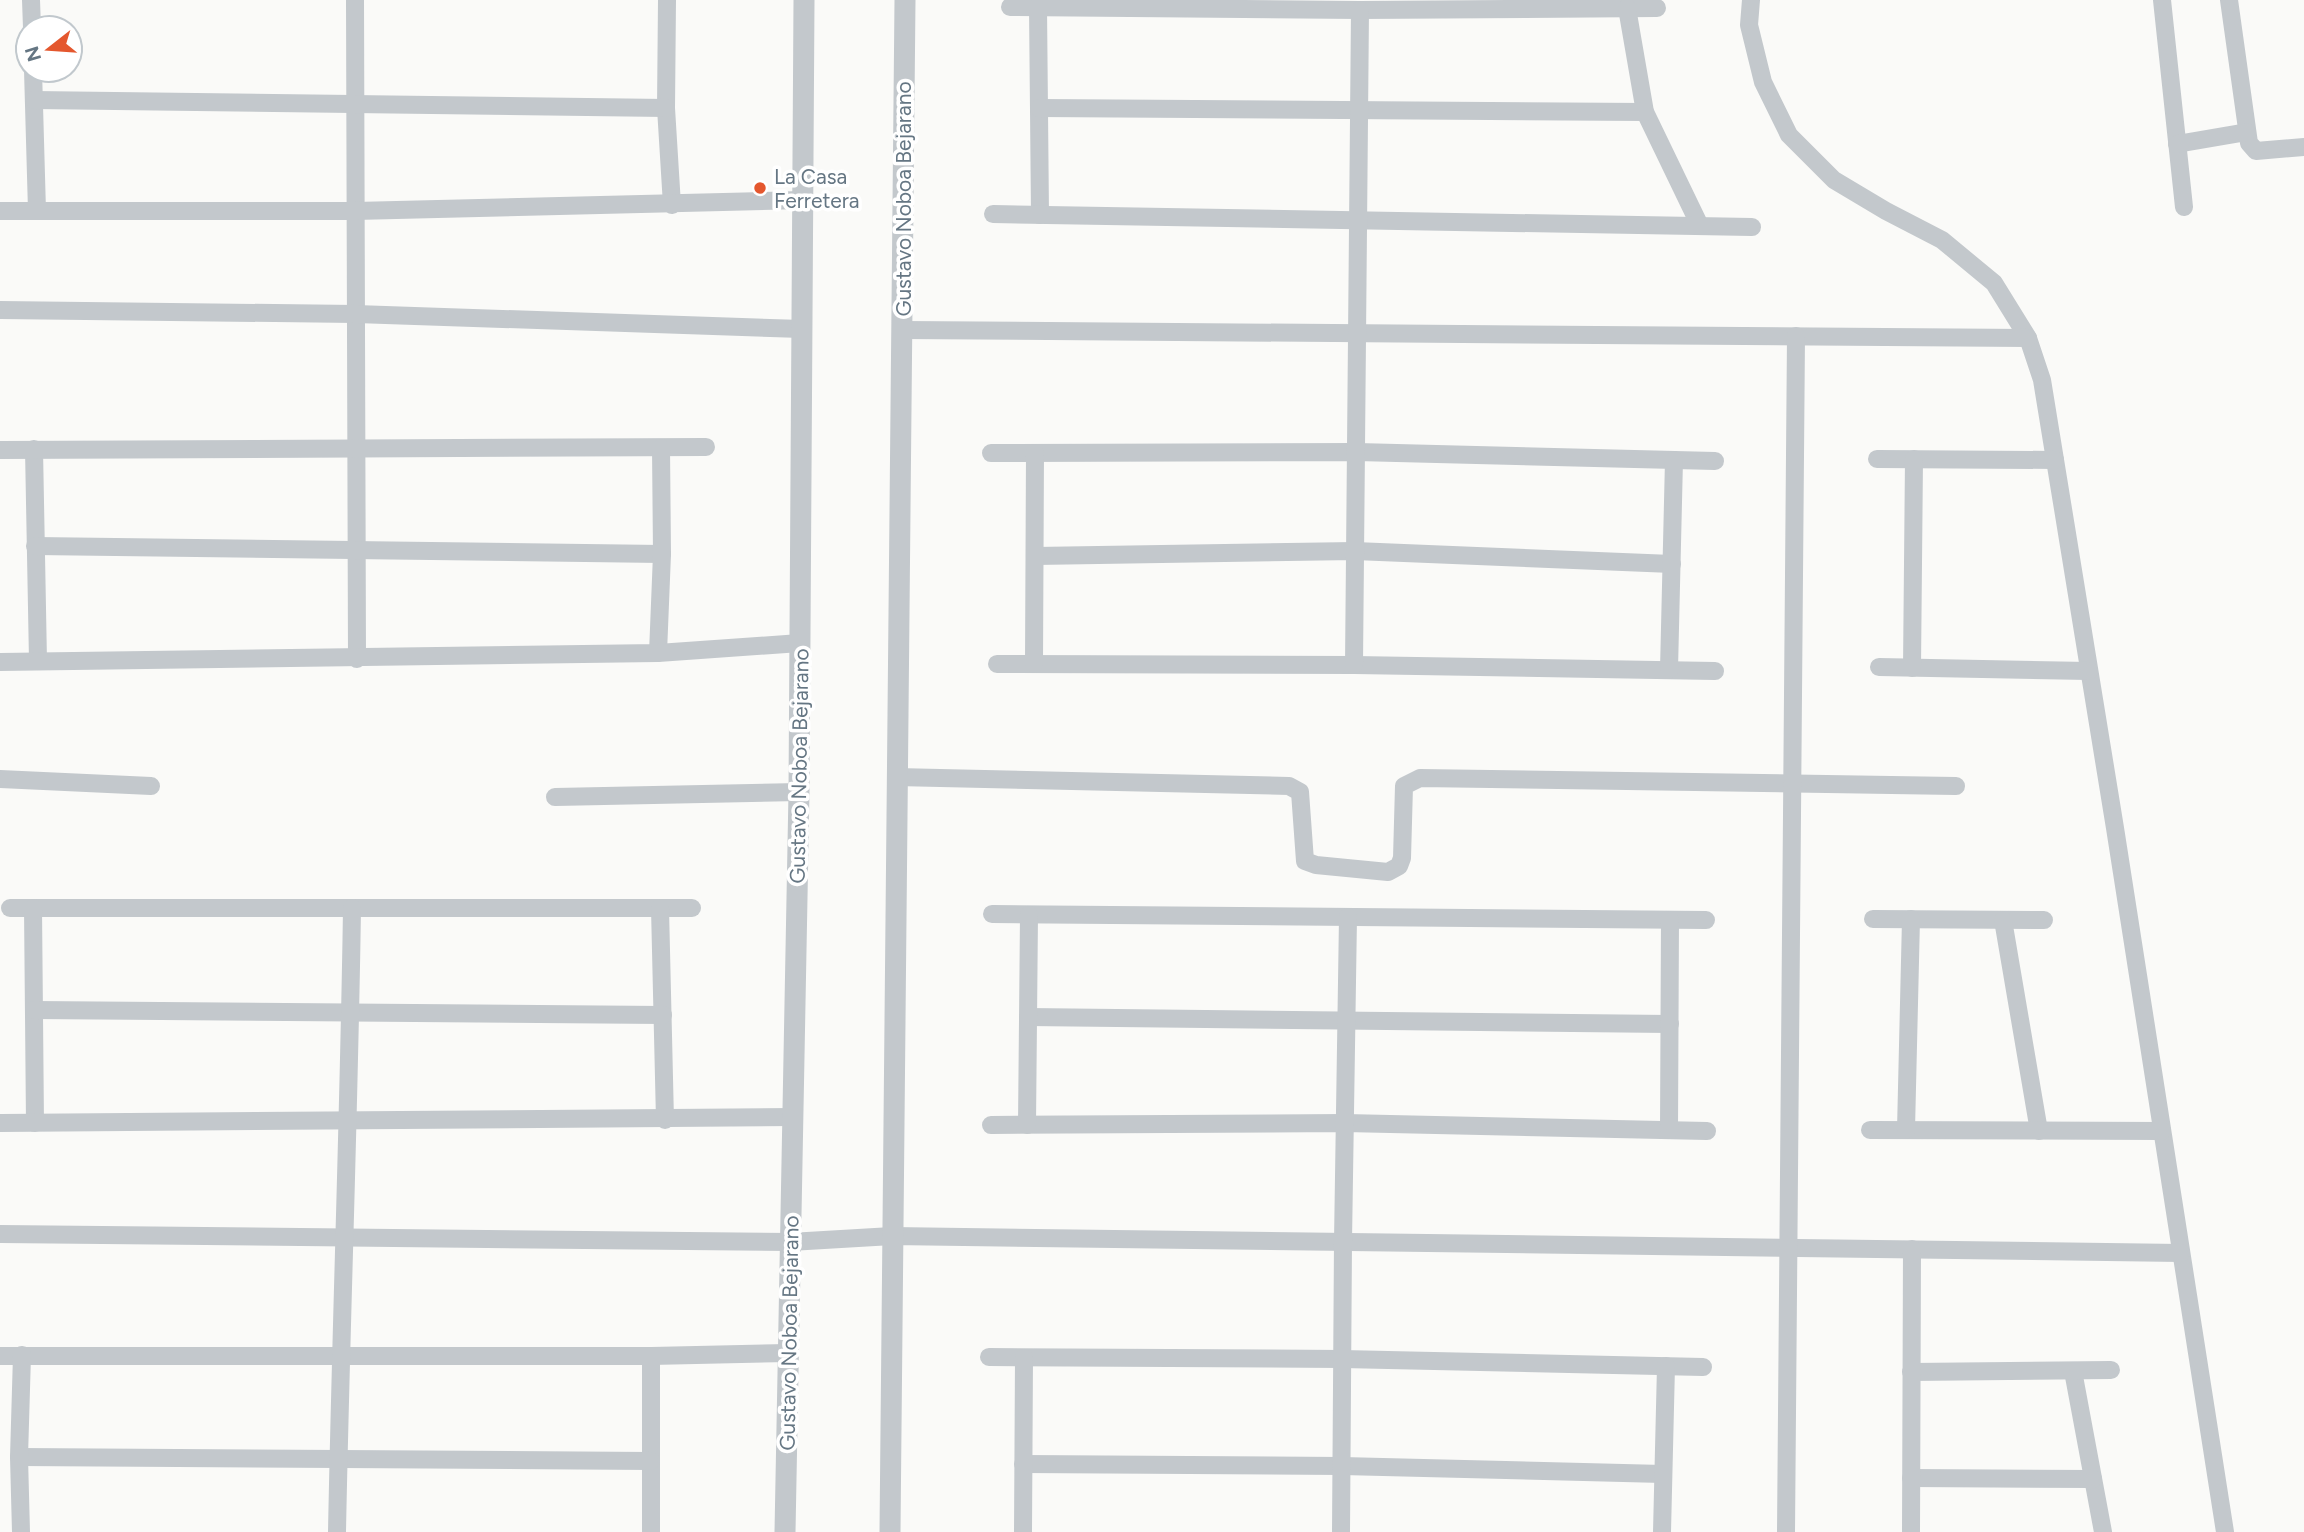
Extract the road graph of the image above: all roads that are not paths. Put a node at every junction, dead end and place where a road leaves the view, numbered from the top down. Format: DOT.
graph roads {
  1 [pos="355,0"];
  2 [pos="667,0"];
  3 [pos="804,0"];
  4 [pos="905,0"];
  5 [pos="1751,0"];
  6 [pos="2162,0"];
  7 [pos="2229,0"];
  8 [pos="1010,7"];
  9 [pos="1038,8"];
  10 [pos="1627,8"];
  11 [pos="1657,8"];
  12 [pos="1360,10"];
  13 [pos="33,84"];
  14 [pos="34,100"];
  15 [pos="355,103"];
  16 [pos="666,107"];
  17 [pos="1039,108"];
  18 [pos="1360,110"];
  19 [pos="1645,112"];
  20 [pos="2247,132"];
  21 [pos="2177,144"];
  22 [pos="2304,147"];
  23 [pos="803,200"];
  24 [pos="672,205"];
  25 [pos="2184,207"];
  26 [pos="0,211"];
  27 [pos="37,211"];
  28 [pos="355,211"];
  29 [pos="993,214"];
  30 [pos="1040,215"];
  31 [pos="1359,221"];
  32 [pos="1700,226"];
  33 [pos="1752,227"];
  34 [pos="0,310"];
  35 [pos="356,314"];
  36 [pos="802,329"];
  37 [pos="902,330"];
  38 [pos="1358,333"];
  39 [pos="1796,336"];
  40 [pos="2028,338"];
  41 [pos="357,447"];
  42 [pos="706,447"];
  43 [pos="661,448"];
  44 [pos="34,449"];
  45 [pos="0,450"];
  46 [pos="1357,452"];
  47 [pos="991,453"];
  48 [pos="1035,453"];
  49 [pos="1877,459"];
  50 [pos="1914,459"];
  51 [pos="1674,460"];
  52 [pos="2055,460"];
  53 [pos="1715,461"];
  54 [pos="35,546"];
  55 [pos="357,549"];
  56 [pos="1355,551"];
  57 [pos="662,554"];
  58 [pos="1035,556"];
  59 [pos="1672,564"];
  60 [pos="800,643"];
  61 [pos="658,653"];
  62 [pos="357,659"];
  63 [pos="0,662"];
  64 [pos="38,662"];
  65 [pos="997,664"];
  66 [pos="1034,664"];
  67 [pos="1354,664"];
  68 [pos="1879,667"];
  69 [pos="1912,668"];
  70 [pos="1669,670"];
  71 [pos="1715,671"];
  72 [pos="2090,671"];
  73 [pos="896,777"];
  74 [pos="0,779"];
  75 [pos="1792,783"];
  76 [pos="151,786"];
  77 [pos="1956,786"];
  78 [pos="799,792"];
  79 [pos="555,797"];
  80 [pos="10,908"];
  81 [pos="33,908"];
  82 [pos="352,908"];
  83 [pos="660,908"];
  84 [pos="692,908"];
  85 [pos="992,914"];
  86 [pos="1029,915"];
  87 [pos="1348,917"];
  88 [pos="1873,919"];
  89 [pos="1911,919"];
  90 [pos="1670,920"];
  91 [pos="1706,920"];
  92 [pos="2003,920"];
  93 [pos="2044,920"];
  94 [pos="34,1010"];
  95 [pos="351,1012"];
  96 [pos="663,1015"];
  97 [pos="1028,1017"];
  98 [pos="1346,1019"];
  99 [pos="1670,1024"];
  100 [pos="793,1117"];
  101 [pos="665,1120"];
  102 [pos="349,1122"];
  103 [pos="0,1123"];
  104 [pos="36,1123"];
  105 [pos="1345,1123"];
  106 [pos="991,1125"];
  107 [pos="1027,1125"];
  108 [pos="1669,1130"];
  109 [pos="1870,1130"];
  110 [pos="1906,1130"];
  111 [pos="1707,1131"];
  112 [pos="2039,1131"];
  113 [pos="2162,1131"];
  114 [pos="0,1234"];
  115 [pos="892,1236"];
  116 [pos="343,1238"];
  117 [pos="790,1242"];
  118 [pos="1343,1242"];
  119 [pos="1788,1248"];
  120 [pos="1912,1249"];
  121 [pos="2181,1253"];
  122 [pos="788,1353"];
  123 [pos="22,1355"];
  124 [pos="0,1356"];
  125 [pos="341,1356"];
  126 [pos="651,1356"];
  127 [pos="989,1357"];
  128 [pos="1024,1358"];
  129 [pos="1342,1359"];
  130 [pos="1666,1366"];
  131 [pos="1703,1367"];
  132 [pos="2111,1370"];
  133 [pos="2073,1371"];
  134 [pos="1912,1372"];
  135 [pos="19,1457"];
  136 [pos="339,1457"];
  137 [pos="651,1461"];
  138 [pos="1023,1464"];
  139 [pos="1342,1466"];
  140 [pos="1663,1474"];
  141 [pos="1911,1478"];
  142 [pos="2093,1479"];
  143 [pos="21,1532"];
  144 [pos="337,1532"];
  145 [pos="651,1532"];
  146 [pos="785,1532"];
  147 [pos="890,1532"];
  148 [pos="1023,1532"];
  149 [pos="1341,1532"];
  150 [pos="1662,1532"];
  151 [pos="1786,1532"];
  152 [pos="1911,1532"];
  153 [pos="2103,1532"];
  154 [pos="2225,1532"];
  1 -- 15 [label="street"];
  2 -- 16 [label="street"];
  3 -- 23 [label="street, Gustavo Noboa Bejarano"];
  4 -- 37 [label="street, Gustavo Noboa Bejarano"];
  5 -- 40 [label="street"];
  6 -- 21 [label="street"];
  7 -- 20 [label="street"];
  8 -- 9 [label="street"];
  9 -- 12 [label="street"];
  9 -- 17 [label="street"];
  10 -- 11 [label="street"];
  10 -- 12 [label="street"];
  10 -- 19 [label="street"];
  12 -- 18 [label="street"];
  13 -- 14 [label="street"];
  14 -- 15 [label="street"];
  14 -- 27 [label="street"];
  15 -- 16 [label="street"];
  15 -- 28 [label="street"];
  16 -- 24 [label="street"];
  17 -- 18 [label="street"];
  17 -- 30 [label="street"];
  18 -- 19 [label="street"];
  18 -- 31 [label="street"];
  19 -- 32 [label="street"];
  20 -- 21 [label="street"];
  20 -- 22 [label="street"];
  21 -- 25 [label="street"];
  23 -- 24 [label="street"];
  23 -- 36 [label="street, Gustavo Noboa Bejarano"];
  24 -- 28 [label="street"];
  26 -- 27 [label="street"];
  27 -- 28 [label="street"];
  28 -- 35 [label="street"];
  29 -- 30 [label="street"];
  30 -- 31 [label="street"];
  31 -- 32 [label="street"];
  31 -- 38 [label="street"];
  32 -- 33 [label="street"];
  34 -- 35 [label="street"];
  35 -- 36 [label="street"];
  35 -- 41 [label="street"];
  36 -- 60 [label="street, Gustavo Noboa Bejarano"];
  37 -- 38 [label="street"];
  37 -- 73 [label="street, Gustavo Noboa Bejarano"];
  38 -- 39 [label="street"];
  38 -- 46 [label="street"];
  39 -- 40 [label="street"];
  39 -- 75 [label="street"];
  40 -- 52 [label="street"];
  41 -- 43 [label="street"];
  41 -- 44 [label="street"];
  41 -- 55 [label="street"];
  42 -- 43 [label="street"];
  43 -- 57 [label="street"];
  44 -- 45 [label="street"];
  44 -- 54 [label="street"];
  46 -- 48 [label="street"];
  46 -- 51 [label="street"];
  46 -- 56 [label="street"];
  47 -- 48 [label="street"];
  48 -- 58 [label="street"];
  49 -- 50 [label="street"];
  50 -- 52 [label="street"];
  50 -- 69 [label="street"];
  51 -- 53 [label="street"];
  51 -- 59 [label="street"];
  52 -- 72 [label="street"];
  54 -- 55 [label="street"];
  54 -- 64 [label="street"];
  55 -- 57 [label="street"];
  55 -- 62 [label="street"];
  56 -- 58 [label="street"];
  56 -- 59 [label="street"];
  56 -- 67 [label="street"];
  57 -- 61 [label="street"];
  58 -- 66 [label="street"];
  59 -- 70 [label="street"];
  60 -- 61 [label="street"];
  60 -- 78 [label="street, Gustavo Noboa Bejarano"];
  61 -- 62 [label="street"];
  62 -- 64 [label="street"];
  63 -- 64 [label="street"];
  65 -- 66 [label="street"];
  66 -- 67 [label="street"];
  67 -- 70 [label="street"];
  68 -- 69 [label="street"];
  69 -- 72 [label="street"];
  70 -- 71 [label="street"];
  72 -- 113 [label="street"];
  73 -- 75 [label="street"];
  73 -- 115 [label="street, Gustavo Noboa Bejarano"];
  74 -- 76 [label="street"];
  75 -- 77 [label="street"];
  75 -- 119 [label="street"];
  78 -- 79 [label="street"];
  78 -- 100 [label="street, Gustavo Noboa Bejarano"];
  80 -- 81 [label="street"];
  81 -- 82 [label="street"];
  81 -- 94 [label="street"];
  82 -- 83 [label="street"];
  82 -- 95 [label="street"];
  83 -- 84 [label="street"];
  83 -- 96 [label="street"];
  85 -- 86 [label="street"];
  86 -- 87 [label="street"];
  86 -- 97 [label="street"];
  87 -- 90 [label="street"];
  87 -- 98 [label="street"];
  88 -- 89 [label="street"];
  89 -- 92 [label="street"];
  89 -- 110 [label="street"];
  90 -- 91 [label="street"];
  90 -- 99 [label="street"];
  92 -- 93 [label="street"];
  92 -- 112 [label="street"];
  94 -- 95 [label="street"];
  94 -- 104 [label="street"];
  95 -- 96 [label="street"];
  95 -- 102 [label="street"];
  96 -- 101 [label="street"];
  97 -- 98 [label="street"];
  97 -- 107 [label="street"];
  98 -- 99 [label="street"];
  98 -- 105 [label="street"];
  99 -- 108 [label="street"];
  100 -- 101 [label="street"];
  100 -- 117 [label="street, Gustavo Noboa Bejarano"];
  101 -- 102 [label="street"];
  102 -- 104 [label="street"];
  102 -- 116 [label="street"];
  103 -- 104 [label="street"];
  105 -- 107 [label="street"];
  105 -- 108 [label="street"];
  105 -- 118 [label="street"];
  106 -- 107 [label="street"];
  108 -- 111 [label="street"];
  109 -- 110 [label="street"];
  110 -- 112 [label="street"];
  112 -- 113 [label="street"];
  113 -- 121 [label="street"];
  114 -- 116 [label="street"];
  115 -- 117 [label="street"];
  115 -- 118 [label="street"];
  115 -- 147 [label="street, Gustavo Noboa Bejarano"];
  116 -- 117 [label="street"];
  116 -- 125 [label="street"];
  117 -- 122 [label="street, Gustavo Noboa Bejarano"];
  118 -- 119 [label="street"];
  118 -- 129 [label="street"];
  119 -- 120 [label="street"];
  119 -- 151 [label="street"];
  120 -- 121 [label="street"];
  120 -- 134 [label="street"];
  121 -- 154 [label="street"];
  122 -- 126 [label="street"];
  122 -- 146 [label="street, Gustavo Noboa Bejarano"];
  123 -- 124 [label="street"];
  123 -- 125 [label="street"];
  123 -- 135 [label="street"];
  125 -- 126 [label="street"];
  125 -- 136 [label="street"];
  126 -- 137 [label="street"];
  127 -- 128 [label="street"];
  128 -- 129 [label="street"];
  128 -- 138 [label="street"];
  129 -- 130 [label="street"];
  129 -- 139 [label="street"];
  130 -- 131 [label="street"];
  130 -- 140 [label="street"];
  132 -- 133 [label="street"];
  133 -- 134 [label="street"];
  133 -- 142 [label="street"];
  134 -- 141 [label="street"];
  135 -- 136 [label="street"];
  135 -- 143 [label="street"];
  136 -- 137 [label="street"];
  136 -- 144 [label="street"];
  137 -- 145 [label="street"];
  138 -- 139 [label="street"];
  138 -- 148 [label="street"];
  139 -- 140 [label="street"];
  139 -- 149 [label="street"];
  140 -- 150 [label="street"];
  141 -- 142 [label="street"];
  141 -- 152 [label="street"];
  142 -- 153 [label="street"];
}
